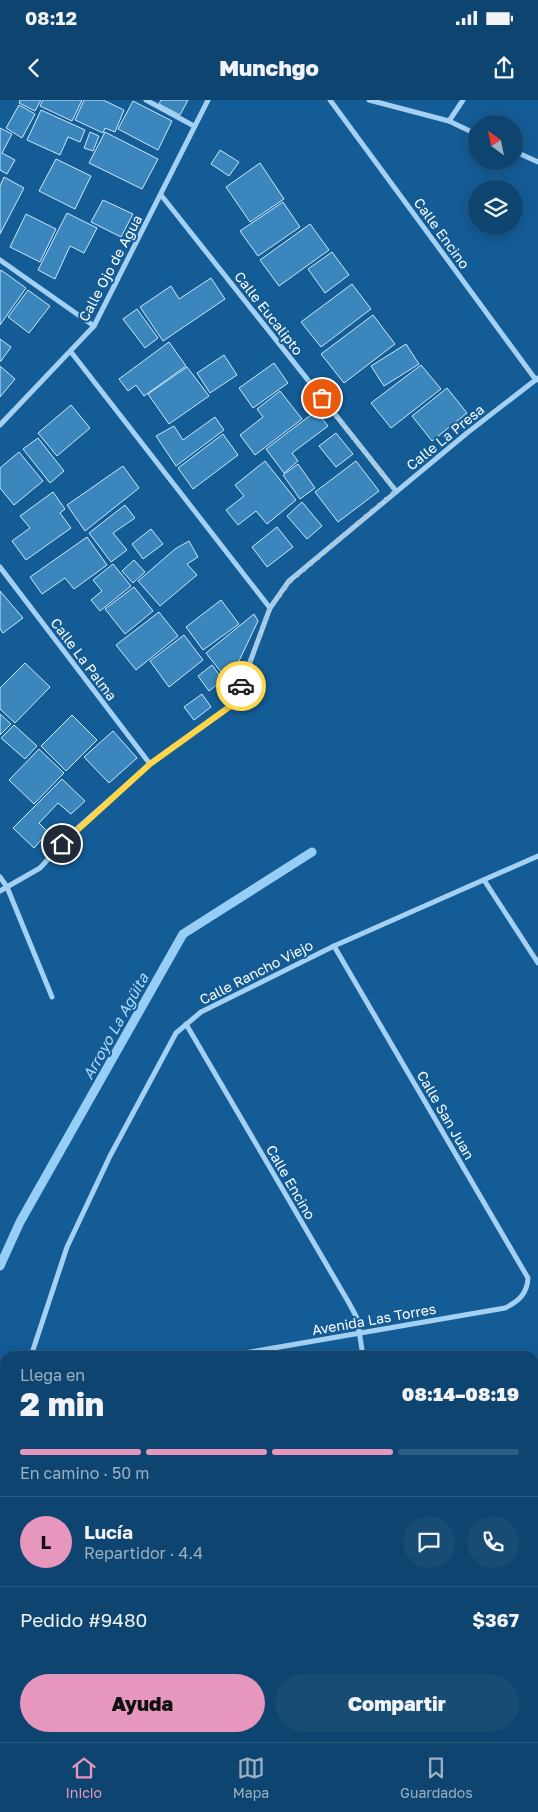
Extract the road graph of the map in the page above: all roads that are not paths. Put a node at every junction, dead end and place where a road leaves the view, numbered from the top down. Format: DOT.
graph roads {
  1 [pos="146,100"];
  2 [pos="208,100"];
  3 [pos="330,100"];
  4 [pos="369,100"];
  5 [pos="463,100"];
  6 [pos="449,121"];
  7 [pos="194,126"];
  8 [pos="468,130"];
  9 [pos="523,155"];
  10 [pos="538,162"];
  11 [pos="161,195"];
  12 [pos="0,260"];
  13 [pos="94,326"];
  14 [pos="71,352"];
  15 [pos="537,379"];
  16 [pos="0,425"];
  17 [pos="396,491"];
  18 [pos="0,567"];
  19 [pos="270,608"];
  20 [pos="150,764"];
  21 [pos="538,856"];
  22 [pos="0,877"];
  23 [pos="484,880"];
  24 [pos="7,887"];
  25 [pos="0,891"];
  26 [pos="334,946"];
  27 [pos="538,964"];
  28 [pos="52,997"];
  29 [pos="186,1024"];
  30 [pos="522,1296"];
  31 [pos="360,1333"];
  32 [pos="32,1351"];
  33 [pos="256,1351"];
  34 [pos="362,1351"];
  1 -- 7 [label="street"];
  2 -- 7 [label="street, Calle Ojo de Agua"];
  3 -- 15 [label="street, Calle Encino"];
  4 -- 6 [label="street"];
  5 -- 6 [label="street"];
  6 -- 8 [label="street"];
  7 -- 11 [label="street, Calle Ojo de Agua"];
  9 -- 10 [label="street"];
  11 -- 13 [label="street, Calle Ojo de Agua"];
  11 -- 17 [label="street, Calle Eucalipto"];
  12 -- 13 [label="street"];
  13 -- 14 [label="street, Calle Ojo de Agua"];
  14 -- 16 [label="street, Calle Ojo de Agua"];
  14 -- 19 [label="street"];
  15 -- 17 [label="street, Calle La Presa"];
  17 -- 19 [label="street, Calle La Presa"];
  18 -- 20 [label="street, Calle La Palma"];
  19 -- 20 [label="street, Calle La Presa"];
  20 -- 24 [label="street, Calle La Presa"];
  21 -- 23 [label="street, Calle Rancho Viejo"];
  22 -- 24 [label="street"];
  23 -- 26 [label="street, Calle Rancho Viejo"];
  23 -- 27 [label="street"];
  24 -- 25 [label="street, Calle La Presa"];
  24 -- 28 [label="street"];
  26 -- 29 [label="street, Calle Rancho Viejo"];
  26 -- 30 [label="street, Calle San Juan"];
  29 -- 31 [label="street, Calle Encino"];
  29 -- 32 [label="street, Calle Rancho Viejo"];
  30 -- 31 [label="street, Avenida Las Torres"];
  31 -- 33 [label="street, Avenida Las Torres"];
  31 -- 34 [label="street, Calle Encino"];
}
